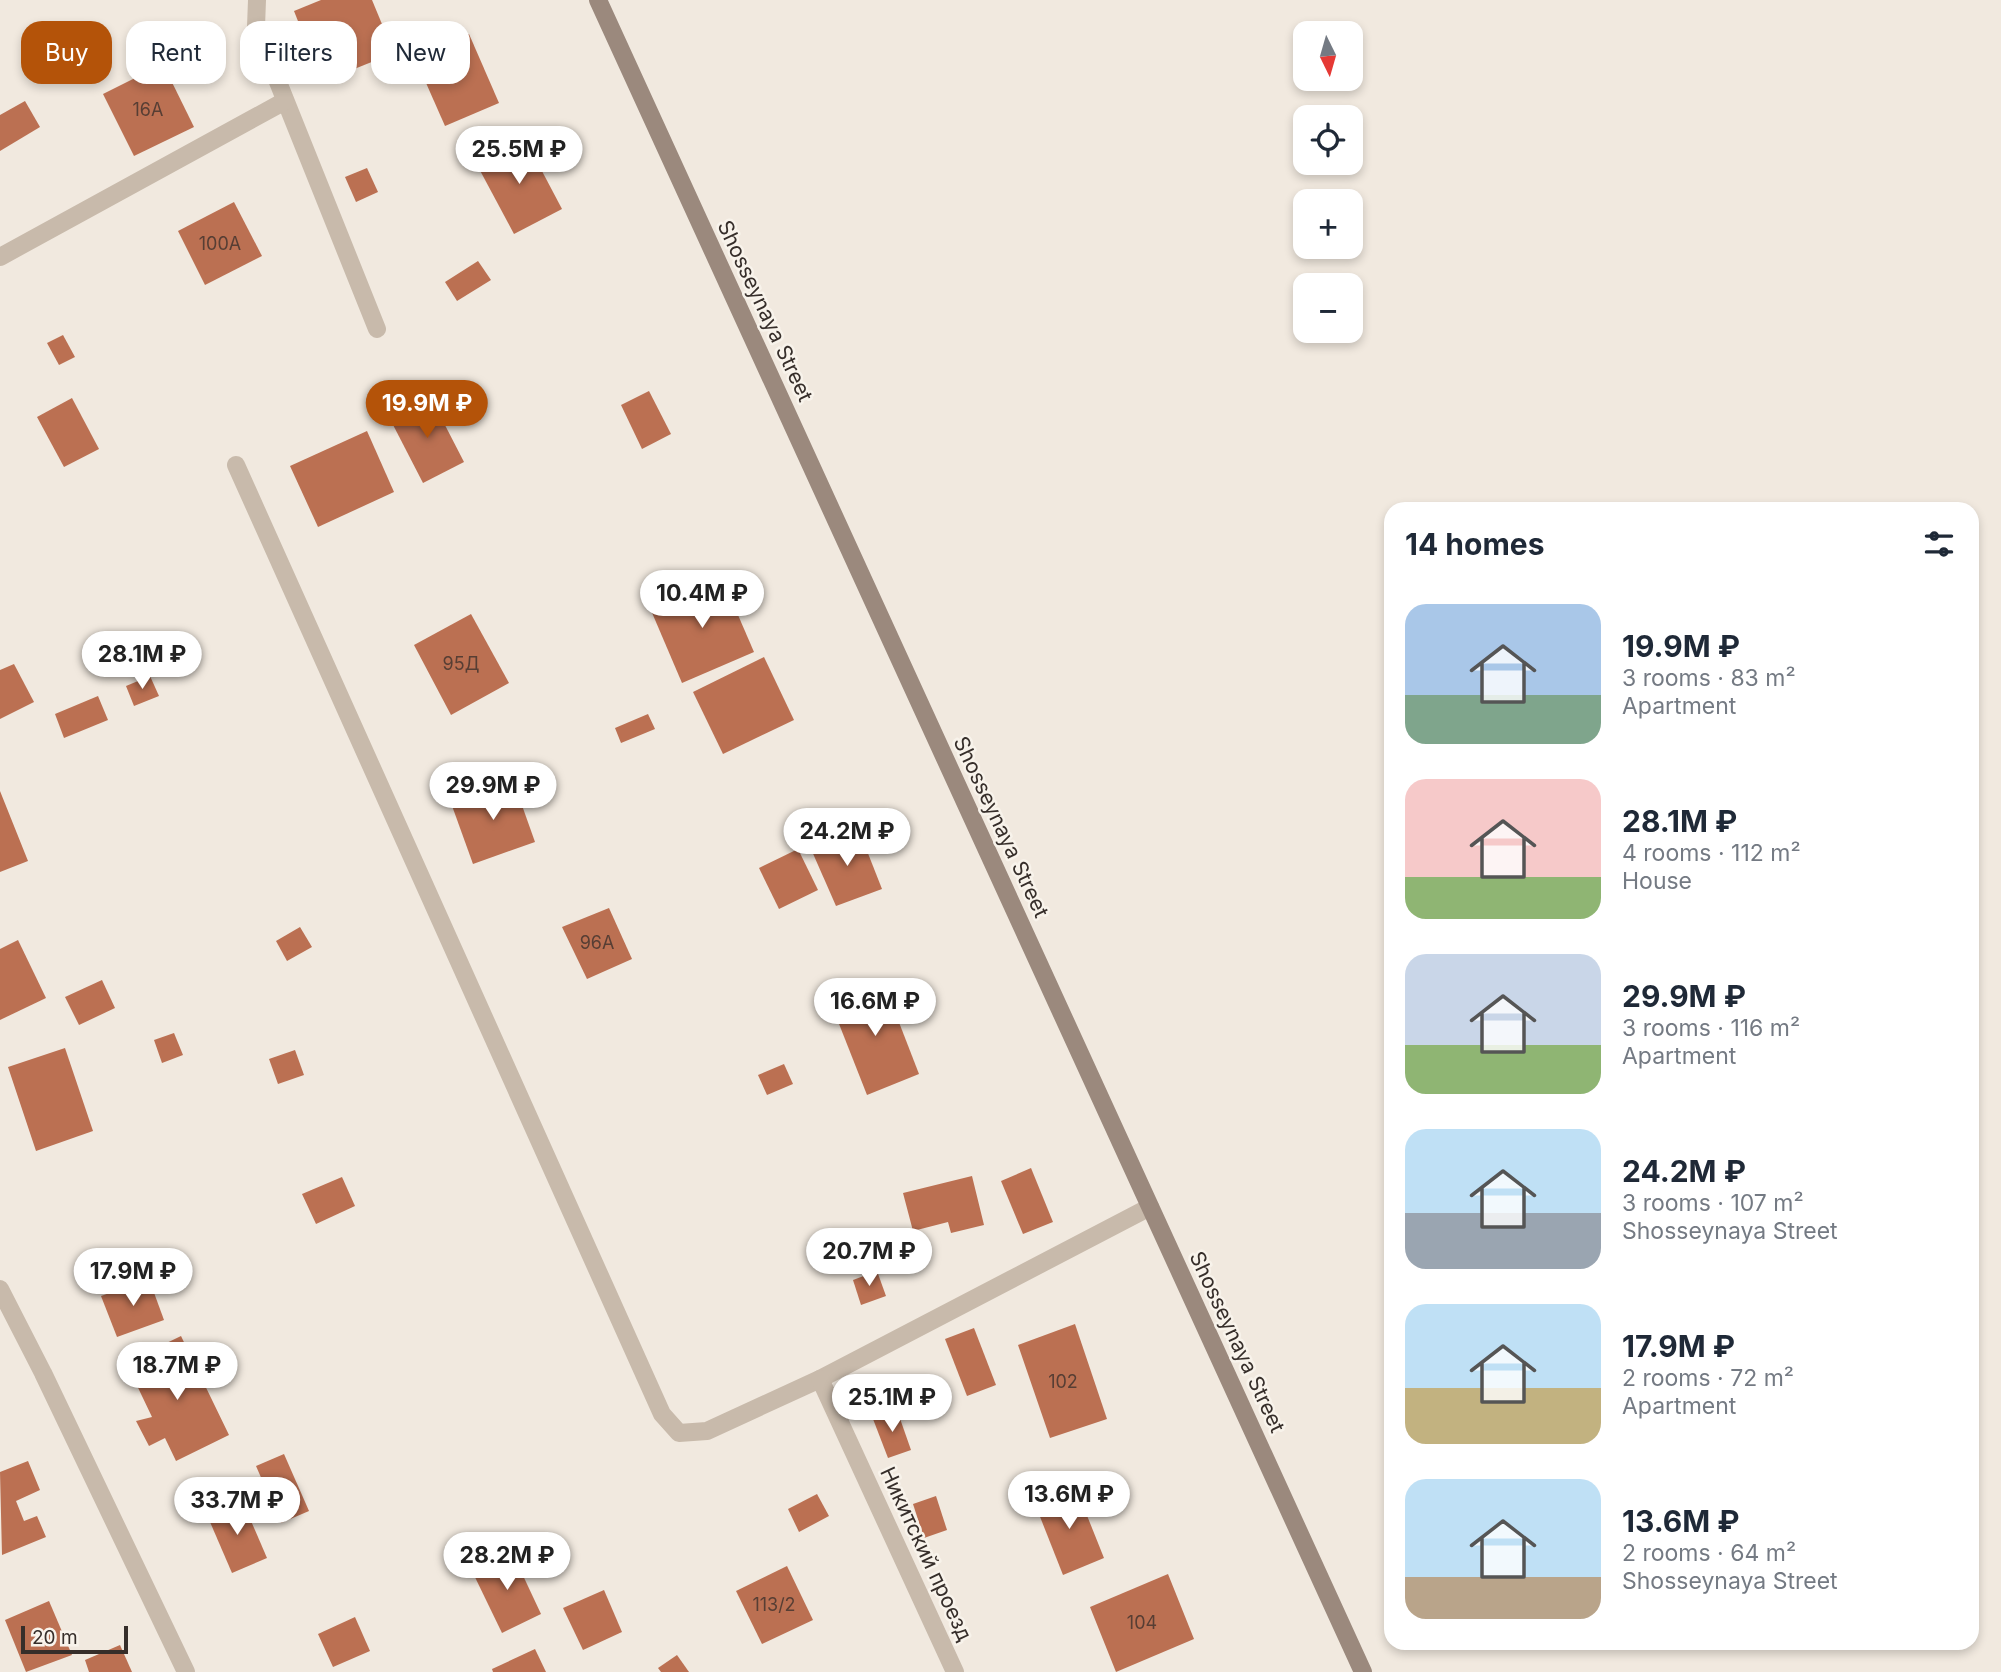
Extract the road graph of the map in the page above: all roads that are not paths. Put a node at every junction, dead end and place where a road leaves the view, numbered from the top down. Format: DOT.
graph roads {
  1 [pos="257,0"];
  2 [pos="598,0"];
  3 [pos="285,101"];
  4 [pos="0,257"];
  5 [pos="377,329"];
  6 [pos="236,465"];
  7 [pos="1150,1207"];
  8 [pos="0,1289"];
  9 [pos="820,1379"];
  10 [pos="186,1672"];
  11 [pos="955,1672"];
  12 [pos="1363,1672"];
  1 -- 3 [label="street"];
  2 -- 7 [label="street, Shosseynaya Street"];
  3 -- 4 [label="street"];
  3 -- 5 [label="street"];
  6 -- 9 [label="street"];
  7 -- 9 [label="street"];
  7 -- 12 [label="street, Shosseynaya Street"];
  8 -- 10 [label="street"];
  9 -- 11 [label="street, Никитский проезд"];
}
